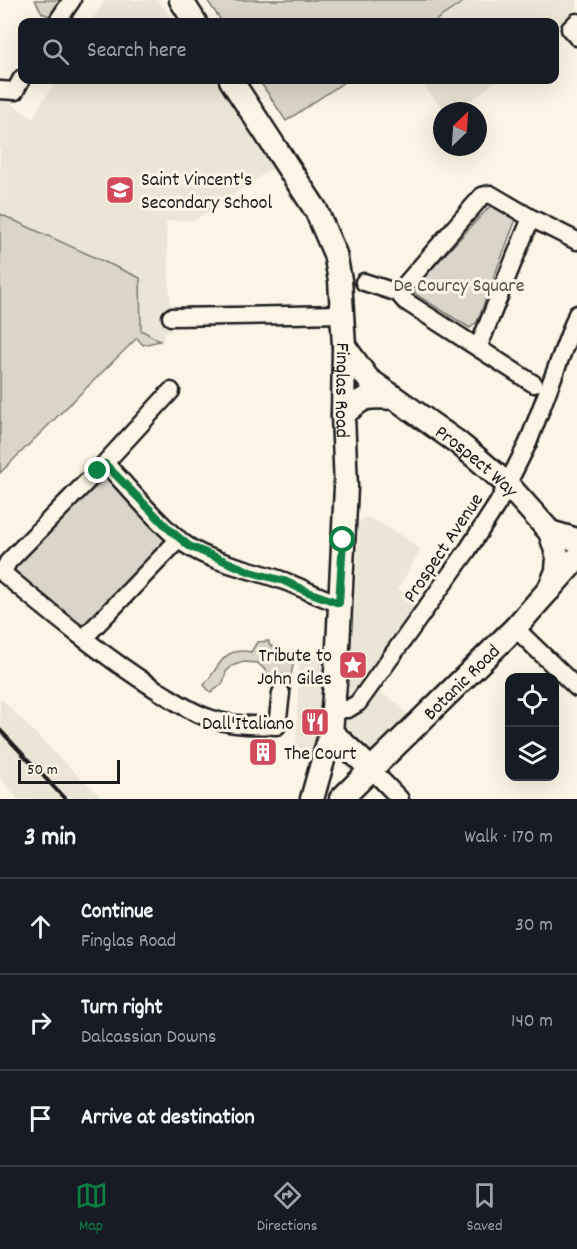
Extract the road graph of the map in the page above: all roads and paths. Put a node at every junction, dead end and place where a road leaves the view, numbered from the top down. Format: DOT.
graph roads {
  1 [pos="72,0"];
  2 [pos="181,0"];
  3 [pos="60,18"];
  4 [pos="192,18"];
  5 [pos="577,22"];
  6 [pos="577,37"];
  7 [pos="234,84"];
  8 [pos="531,218"];
  9 [pos="577,241"];
  10 [pos="364,282"];
  11 [pos="398,293"];
  12 [pos="343,314"];
  13 [pos="577,314"];
  14 [pos="171,317"];
  15 [pos="344,346"];
  16 [pos="478,348"];
  17 [pos="534,384"];
  18 [pos="171,392"];
  19 [pos="394,398"];
  20 [pos="343,415"];
  21 [pos="105,464"];
  22 [pos="508,485"];
  23 [pos="550,532"];
  24 [pos="179,540"];
  25 [pos="577,540"];
  26 [pos="577,558"];
  27 [pos="549,590"];
  28 [pos="339,603"];
  29 [pos="515,628"];
  30 [pos="84,638"];
  31 [pos="577,688"];
  32 [pos="281,693"];
  33 [pos="334,709"];
  34 [pos="331,732"];
  35 [pos="371,769"];
  36 [pos="312,799"];
  37 [pos="341,799"];
  38 [pos="400,799"];
  1 -- 3 [label="street"];
  2 -- 4 [label="main road"];
  5 -- 6 [label="street"];
  7 -- 12 [label="main road, Finglas Road"];
  8 -- 9 [label="street"];
  8 -- 11 [label="street"];
  8 -- 16 [label="street"];
  10 -- 11 [label="street"];
  11 -- 16 [label="street"];
  12 -- 14 [label="street"];
  12 -- 15 [label="main road, Finglas Road"];
  13 -- 22 [label="street, Prospect Avenue"];
  15 -- 19 [label="main road, Prospect Way"];
  15 -- 20 [label="main road, Finglas Road"];
  16 -- 17 [label="street"];
  18 -- 21 [label="street"];
  19 -- 20 [label="main road"];
  19 -- 22 [label="main road, Prospect Way"];
  20 -- 28 [label="main road, Finglas Road"];
  21 -- 24 [label="street"];
  21 -- 30 [label="street"];
  22 -- 23 [label="main road, Prospect Way"];
  22 -- 33 [label="street, Prospect Avenue"];
  23 -- 25 [label="main road"];
  23 -- 27 [label="main road, Botanic Road"];
  24 -- 28 [label="street"];
  24 -- 30 [label="street"];
  26 -- 27 [label="main road, Botanic Road"];
  27 -- 29 [label="main road, Botanic Road"];
  28 -- 33 [label="main road, Finglas Road"];
  29 -- 31 [label="street"];
  29 -- 35 [label="main road, Botanic Road"];
  30 -- 32 [label="street"];
  33 -- 34 [label="main road, Finglas Road"];
  34 -- 35 [label="main road"];
  34 -- 36 [label="main road, Finglas Road"];
  35 -- 37 [label="main road, Botanic Road"];
  35 -- 38 [label="street"];
}
